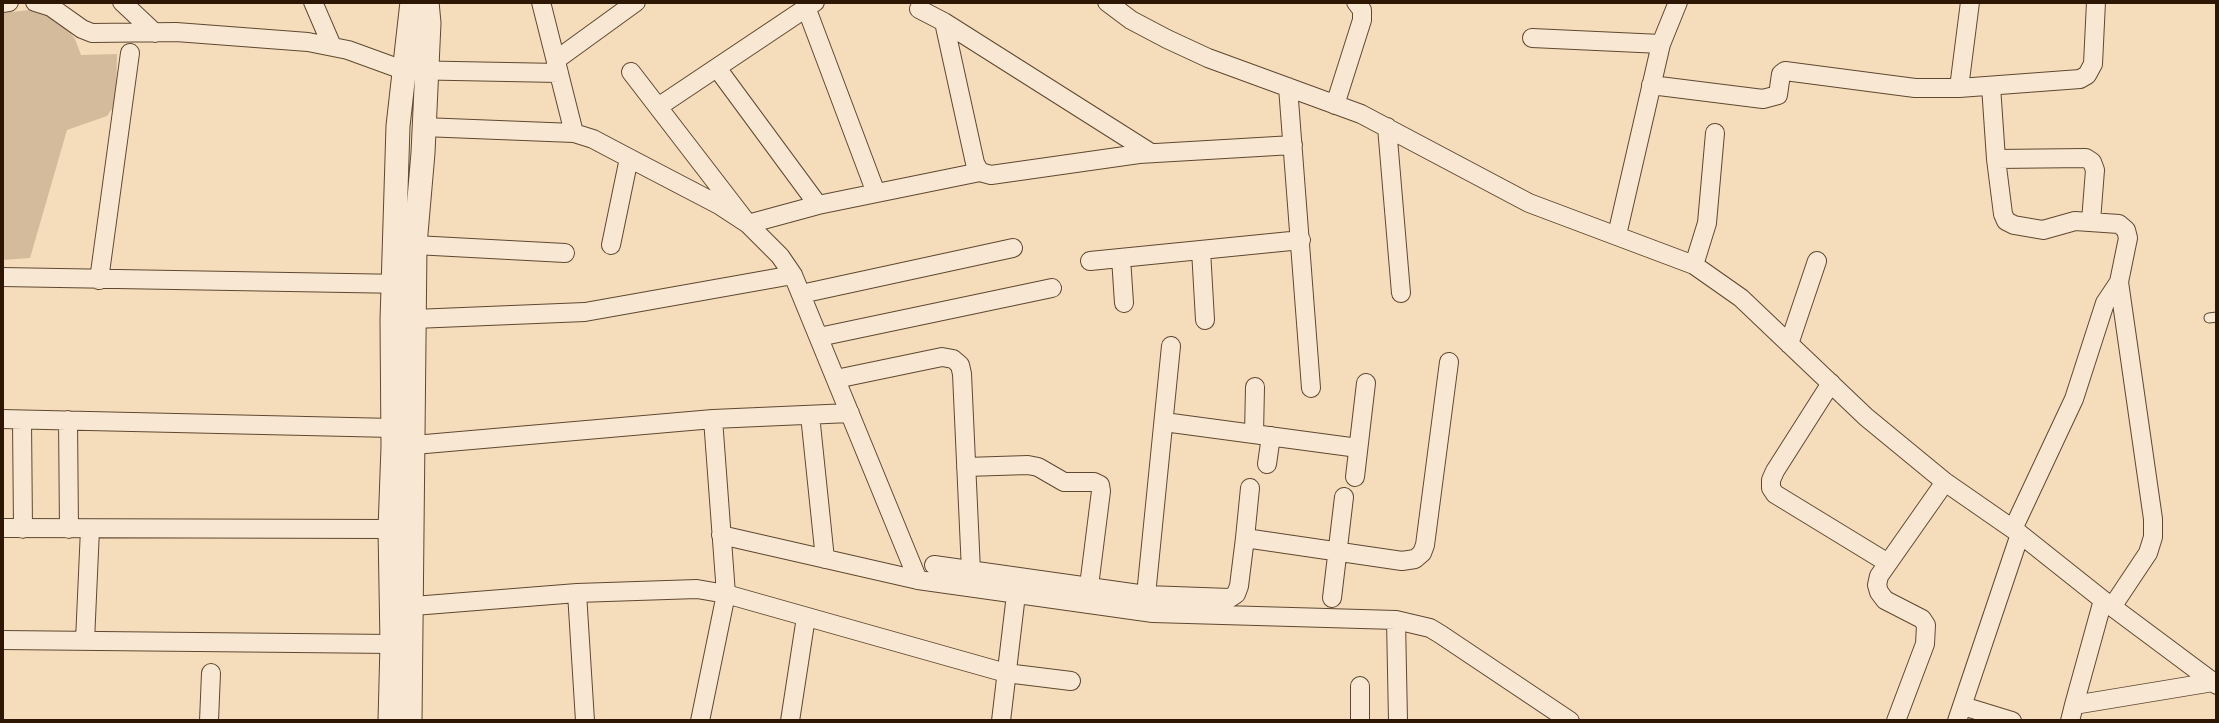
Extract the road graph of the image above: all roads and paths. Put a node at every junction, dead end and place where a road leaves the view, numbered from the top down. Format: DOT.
graph roads {
  1 [pos="9,2"];
  2 [pos="35,2"];
  3 [pos="122,2"];
  4 [pos="313,2"];
  5 [pos="412,2"];
  6 [pos="427,2"];
  7 [pos="541,2"];
  8 [pos="636,2"];
  9 [pos="1107,2"];
  10 [pos="1356,2"];
  11 [pos="1678,2"];
  12 [pos="1970,2"];
  13 [pos="2096,2"];
  14 [pos="2,3"];
  15 [pos="811,5"];
  16 [pos="919,9"];
  17 [pos="944,22"];
  18 [pos="155,33"];
  19 [pos="1532,38"];
  20 [pos="1661,44"];
  21 [pos="332,46"];
  22 [pos="130,53"];
  23 [pos="557,66"];
  24 [pos="717,68"];
  25 [pos="415,70"];
  26 [pos="631,72"];
  27 [pos="1651,85"];
  28 [pos="1992,86"];
  29 [pos="1288,87"];
  30 [pos="1959,88"];
  31 [pos="1335,105"];
  32 [pos="658,107"];
  33 [pos="423,127"];
  34 [pos="1387,127"];
  35 [pos="1715,132"];
  36 [pos="574,133"];
  37 [pos="1293,145"];
  38 [pos="1151,153"];
  39 [pos="629,158"];
  40 [pos="1996,159"];
  41 [pos="980,172"];
  42 [pos="876,193"];
  43 [pos="818,205"];
  44 [pos="2091,222"];
  45 [pos="748,224"];
  46 [pos="1617,235"];
  47 [pos="1301,240"];
  48 [pos="415,245"];
  49 [pos="611,245"];
  50 [pos="1013,248"];
  51 [pos="1201,250"];
  52 [pos="565,253"];
  53 [pos="1121,258"];
  54 [pos="1090,261"];
  55 [pos="1817,261"];
  56 [pos="1694,265"];
  57 [pos="793,275"];
  58 [pos="2,277"];
  59 [pos="99,280"];
  60 [pos="2119,282"];
  61 [pos="404,284"];
  62 [pos="1052,288"];
  63 [pos="1401,293"];
  64 [pos="801,295"];
  65 [pos="1125,303"];
  66 [pos="414,319"];
  67 [pos="1205,320"];
  68 [pos="818,337"];
  69 [pos="1789,344"];
  70 [pos="1171,346"];
  71 [pos="1449,362"];
  72 [pos="836,379"];
  73 [pos="1366,383"];
  74 [pos="1831,383"];
  75 [pos="1255,387"];
  76 [pos="1311,388"];
  77 [pos="850,413"];
  78 [pos="810,415"];
  79 [pos="2,419"];
  80 [pos="713,419"];
  81 [pos="22,420"];
  82 [pos="68,420"];
  83 [pos="1164,422"];
  84 [pos="393,428"];
  85 [pos="1262,435"];
  86 [pos="414,445"];
  87 [pos="1359,448"];
  88 [pos="1267,464"];
  89 [pos="966,467"];
  90 [pos="1355,477"];
  91 [pos="1945,482"];
  92 [pos="1250,488"];
  93 [pos="1344,497"];
  94 [pos="2,528"];
  95 [pos="23,528"];
  96 [pos="69,529"];
  97 [pos="90,529"];
  98 [pos="390,529"];
  99 [pos="2016,532"];
  100 [pos="721,535"];
  101 [pos="1245,538"];
  102 [pos="1337,551"];
  103 [pos="825,559"];
  104 [pos="1888,563"];
  105 [pos="934,565"];
  106 [pos="971,571"];
  107 [pos="918,580"];
  108 [pos="1017,586"];
  109 [pos="1089,586"];
  110 [pos="577,593"];
  111 [pos="726,594"];
  112 [pos="1146,595"];
  113 [pos="1332,598"];
  114 [pos="2107,603"];
  115 [pos="402,607"];
  116 [pos="806,617"];
  117 [pos="1396,620"];
  118 [pos="2,640"];
  119 [pos="85,641"];
  120 [pos="392,644"];
  121 [pos="211,673"];
  122 [pos="1006,673"];
  123 [pos="1071,681"];
  124 [pos="2215,683"];
  125 [pos="1360,686"];
  126 [pos="1960,713"];
  127 [pos="2072,713"];
  128 [pos="1567,720"];
  129 [pos="209,721"];
  130 [pos="390,721"];
  131 [pos="410,721"];
  132 [pos="584,721"];
  133 [pos="700,721"];
  134 [pos="790,721"];
  135 [pos="1001,721"];
  136 [pos="1360,721"];
  137 [pos="1398,721"];
  138 [pos="1896,721"];
  139 [pos="2012,721"];
  1 -- 14 [label="street"];
  2 -- 18 [label="street"];
  3 -- 18 [label="street"];
  4 -- 21 [label="street"];
  5 -- 25 [label="street"];
  6 -- 25 [label="street"];
  7 -- 23 [label="street"];
  8 -- 23 [label="street"];
  9 -- 29 [label="street"];
  10 -- 31 [label="street"];
  11 -- 20 [label="street"];
  12 -- 30 [label="street"];
  13 -- 28 [label="street"];
  15 -- 24 [label="street"];
  15 -- 42 [label="street"];
  16 -- 17 [label="street"];
  17 -- 38 [label="street"];
  17 -- 41 [label="street"];
  18 -- 21 [label="street"];
  19 -- 20 [label="street"];
  20 -- 27 [label="street"];
  21 -- 25 [label="street"];
  22 -- 59 [label="street"];
  23 -- 25 [label="street"];
  23 -- 36 [label="street"];
  24 -- 32 [label="street"];
  24 -- 43 [label="street"];
  25 -- 33 [label="street"];
  25 -- 61 [label="street"];
  26 -- 32 [label="street"];
  27 -- 30 [label="street"];
  27 -- 46 [label="street"];
  28 -- 30 [label="street"];
  28 -- 40 [label="street"];
  29 -- 31 [label="street"];
  29 -- 37 [label="street"];
  31 -- 34 [label="street"];
  32 -- 45 [label="street"];
  33 -- 36 [label="street"];
  33 -- 48 [label="street"];
  34 -- 46 [label="street"];
  34 -- 63 [label="street"];
  35 -- 56 [label="street"];
  36 -- 39 [label="street"];
  37 -- 38 [label="street"];
  37 -- 47 [label="street"];
  38 -- 41 [label="street"];
  39 -- 45 [label="street"];
  39 -- 49 [label="street"];
  40 -- 44 [label="street"];
  40 -- 44 [label="street"];
  41 -- 42 [label="street"];
  42 -- 43 [label="street"];
  43 -- 45 [label="street"];
  44 -- 60 [label="street"];
  45 -- 57 [label="street"];
  46 -- 56 [label="street"];
  47 -- 51 [label="street"];
  47 -- 76 [label="street"];
  48 -- 52 [label="street"];
  48 -- 61 [label="street"];
  50 -- 64 [label="street"];
  51 -- 53 [label="street"];
  51 -- 67 [label="street"];
  53 -- 54 [label="street"];
  53 -- 65 [label="street"];
  55 -- 69 [label="street"];
  56 -- 69 [label="street"];
  57 -- 64 [label="street"];
  57 -- 66 [label="street"];
  58 -- 59 [label="street"];
  59 -- 61 [label="street"];
  60 -- 99 [label="street"];
  60 -- 114 [label="street"];
  61 -- 66 [label="street"];
  61 -- 84 [label="street"];
  62 -- 68 [label="street"];
  64 -- 68 [label="street"];
  66 -- 86 [label="street"];
  68 -- 72 [label="street"];
  69 -- 74 [label="street"];
  70 -- 83 [label="street"];
  71 -- 102 [label="street"];
  72 -- 77 [label="street"];
  72 -- 89 [label="street"];
  73 -- 87 [label="street"];
  74 -- 91 [label="street"];
  74 -- 104 [label="street"];
  75 -- 85 [label="street"];
  77 -- 78 [label="street"];
  77 -- 107 [label="street"];
  78 -- 80 [label="street"];
  78 -- 103 [label="street"];
  79 -- 81 [label="street"];
  80 -- 86 [label="street"];
  80 -- 100 [label="street"];
  81 -- 82 [label="street"];
  81 -- 95 [label="street"];
  82 -- 84 [label="street"];
  82 -- 96 [label="street"];
  83 -- 85 [label="street"];
  83 -- 112 [label="street"];
  84 -- 98 [label="street"];
  85 -- 87 [label="street"];
  85 -- 88 [label="street"];
  86 -- 115 [label="street"];
  87 -- 90 [label="street"];
  89 -- 106 [label="street"];
  89 -- 109 [label="street"];
  91 -- 99 [label="street"];
  91 -- 104 [label="street"];
  92 -- 101 [label="street"];
  93 -- 102 [label="street"];
  94 -- 95 [label="street"];
  95 -- 96 [label="street"];
  96 -- 97 [label="street"];
  97 -- 98 [label="street"];
  97 -- 119 [label="street"];
  98 -- 115 [label="street"];
  99 -- 114 [label="street"];
  99 -- 126 [label="street"];
  100 -- 103 [label="street"];
  100 -- 111 [label="street"];
  101 -- 102 [label="street"];
  101 -- 112 [label="street"];
  102 -- 113 [label="street"];
  103 -- 107 [label="street"];
  104 -- 138 [label="street"];
  105 -- 106 [label="street"];
  106 -- 108 [label="street"];
  107 -- 108 [label="street"];
  108 -- 109 [label="street"];
  108 -- 117 [label="street"];
  108 -- 122 [label="street"];
  109 -- 112 [label="street"];
  110 -- 111 [label="street"];
  110 -- 115 [label="street"];
  110 -- 132 [label="street"];
  111 -- 116 [label="street"];
  111 -- 133 [label="street"];
  114 -- 124 [label="street"];
  114 -- 127 [label="street"];
  115 -- 120 [label="street"];
  115 -- 131 [label="street"];
  116 -- 122 [label="street"];
  116 -- 134 [label="street"];
  117 -- 128 [label="street"];
  117 -- 137 [label="street"];
  118 -- 119 [label="street"];
  119 -- 120 [label="street"];
  120 -- 130 [label="street"];
  121 -- 129 [label="street"];
  122 -- 123 [label="street"];
  122 -- 135 [label="street"];
  124 -- 127 [label="street"];
  125 -- 136 [label="street"];
  126 -- 139 [label="street"];
}
